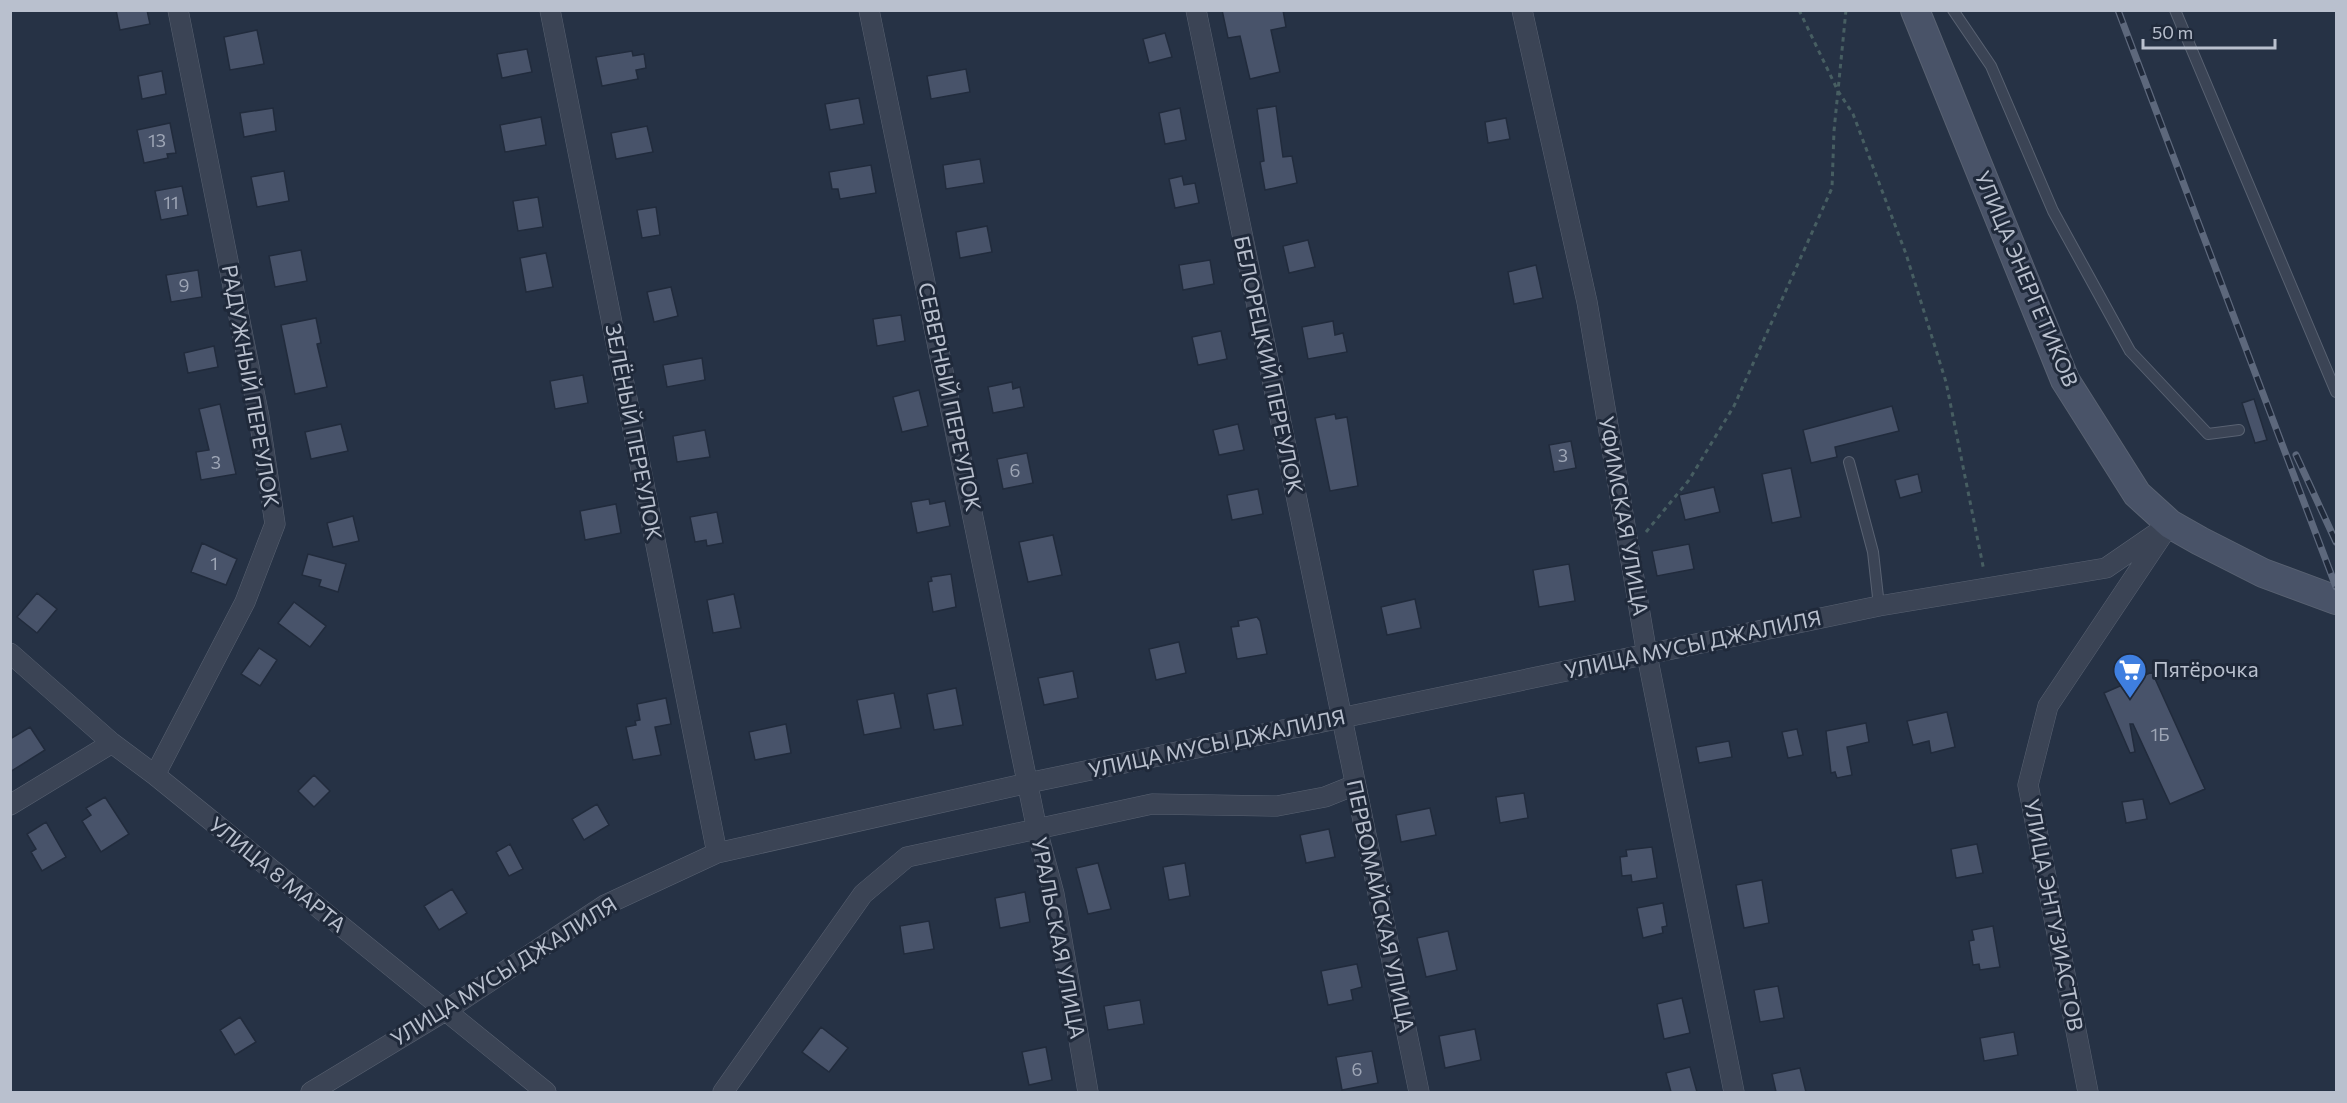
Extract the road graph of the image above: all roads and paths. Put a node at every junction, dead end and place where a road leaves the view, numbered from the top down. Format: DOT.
graph roads {
  1 [pos="178,10"];
  2 [pos="549,10"];
  3 [pos="869,10"];
  4 [pos="1196,10"];
  5 [pos="1522,10"];
  6 [pos="1799,10"];
  7 [pos="1846,10"];
  8 [pos="1915,10"];
  9 [pos="1953,10"];
  10 [pos="2175,10"];
  11 [pos="1838,91"];
  12 [pos="2337,392"];
  13 [pos="2239,430"];
  14 [pos="1849,462"];
  15 [pos="2170,524"];
  16 [pos="1629,551"];
  17 [pos="1988,588"];
  18 [pos="2337,600"];
  19 [pos="1879,606"];
  20 [pos="10,653"];
  21 [pos="1647,655"];
  22 [pos="1341,719"];
  23 [pos="112,743"];
  24 [pos="155,775"];
  25 [pos="1028,783"];
  26 [pos="1355,785"];
  27 [pos="10,805"];
  28 [pos="1037,830"];
  29 [pos="717,853"];
  30 [pos="445,1011"];
  31 [pos="311,1092"];
  32 [pos="546,1092"];
  33 [pos="723,1092"];
  34 [pos="1088,1092"];
  35 [pos="1419,1092"];
  36 [pos="1734,1092"];
  37 [pos="2088,1092"];
  1 -- 24 [label="street, РАДУЖНЫЙ ПЕРЕУЛОК"];
  2 -- 29 [label="street, ЗЕЛЁНЫЙ ПЕРЕУЛОК"];
  3 -- 25 [label="street, СЕВЕРНЫЙ ПЕРЕУЛОК"];
  4 -- 22 [label="street, БЕЛОРЕЦКИЙ ПЕРЕУЛОК"];
  5 -- 16 [label="street, УФИМСКАЯ УЛИЦА"];
  6 -- 11 [label="path"];
  7 -- 11 [label="path"];
  8 -- 15 [label="main road, УЛИЦА ЭНЕРГЕТИКОВ"];
  9 -- 13 [label="lane"];
  10 -- 12 [label="lane"];
  11 -- 16 [label="path"];
  11 -- 17 [label="path"];
  14 -- 19 [label="lane"];
  15 -- 17 [label="street, УЛИЦА МУСЫ ДЖАЛИЛЯ"];
  15 -- 18 [label="main road, УЛИЦА ЭНЕРГЕТИКОВ"];
  15 -- 37 [label="street, УЛИЦА ЭНТУЗИАСТОВ"];
  16 -- 21 [label="street, УФИМСКАЯ УЛИЦА"];
  17 -- 19 [label="street, УЛИЦА МУСЫ ДЖАЛИЛЯ"];
  19 -- 21 [label="street, УЛИЦА МУСЫ ДЖАЛИЛЯ"];
  20 -- 23 [label="street, УЛИЦА 8 МАРТА"];
  21 -- 22 [label="street, УЛИЦА МУСЫ ДЖАЛИЛЯ"];
  21 -- 36 [label="street, УФИМСКАЯ УЛИЦА"];
  22 -- 25 [label="street, УЛИЦА МУСЫ ДЖАЛИЛЯ"];
  22 -- 26 [label="street, ПЕРВОМАЙСКАЯ УЛИЦА"];
  23 -- 24 [label="street, УЛИЦА 8 МАРТА"];
  23 -- 27 [label="street"];
  24 -- 30 [label="street, УЛИЦА 8 МАРТА"];
  25 -- 28 [label="street, УРАЛЬСКАЯ УЛИЦА"];
  25 -- 29 [label="street, УЛИЦА МУСЫ ДЖАЛИЛЯ"];
  26 -- 28 [label="street"];
  26 -- 35 [label="street, ПЕРВОМАЙСКАЯ УЛИЦА"];
  28 -- 33 [label="street"];
  28 -- 34 [label="street, УРАЛЬСКАЯ УЛИЦА"];
  29 -- 30 [label="street, УЛИЦА МУСЫ ДЖАЛИЛЯ"];
  30 -- 31 [label="street, УЛИЦА МУСЫ ДЖАЛИЛЯ"];
  30 -- 32 [label="street, УЛИЦА 8 МАРТА"];
}
